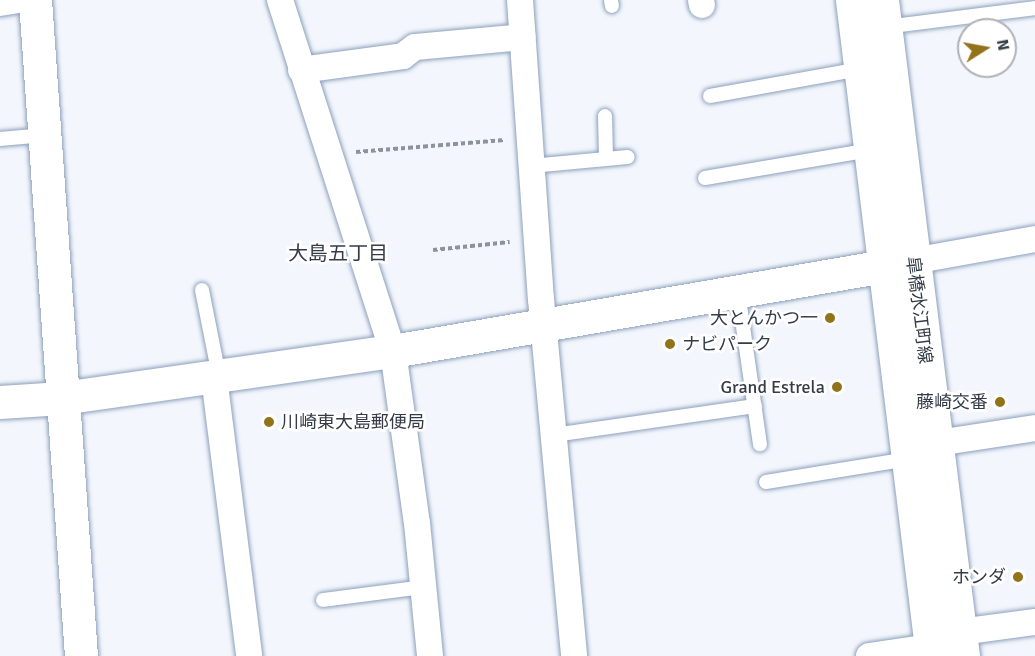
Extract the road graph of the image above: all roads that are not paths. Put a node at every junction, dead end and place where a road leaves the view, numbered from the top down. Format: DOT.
graph roads {
  1 [pos="19,0"];
  2 [pos="35,0"];
  3 [pos="280,0"];
  4 [pos="520,0"];
  5 [pos="852,0"];
  6 [pos="0,3"];
  7 [pos="1035,8"];
  8 [pos="883,14"];
  9 [pos="523,37"];
  10 [pos="860,69"];
  11 [pos="301,70"];
  12 [pos="710,96"];
  13 [pos="605,116"];
  14 [pos="45,135"];
  15 [pos="0,139"];
  16 [pos="870,150"];
  17 [pos="628,156"];
  18 [pos="606,158"];
  19 [pos="531,166"];
  20 [pos="705,178"];
  21 [pos="1035,239"];
  22 [pos="898,265"];
  23 [pos="202,290"];
  24 [pos="738,292"];
  25 [pos="543,325"];
  26 [pos="393,351"];
  27 [pos="216,377"];
  28 [pos="62,398"];
  29 [pos="0,402"];
  30 [pos="755,406"];
  31 [pos="1035,428"];
  32 [pos="554,435"];
  33 [pos="760,444"];
  34 [pos="917,450"];
  35 [pos="766,482"];
  36 [pos="423,587"];
  37 [pos="322,600"];
  38 [pos="1035,621"];
  39 [pos="961,644"];
  40 [pos="932,652"];
  41 [pos="81,656"];
  42 [pos="249,656"];
  43 [pos="430,656"];
  44 [pos="574,656"];
  45 [pos="869,656"];
  1 -- 6 [label="street"];
  2 -- 14 [label="street"];
  3 -- 11 [label="street"];
  4 -- 9 [label="street"];
  5 -- 10 [label="street, 皐橋水江町線"];
  7 -- 8 [label="lane"];
  8 -- 22 [label="street, 皐橋水江町線"];
  9 -- 11 [label="street"];
  9 -- 19 [label="street"];
  10 -- 12 [label="lane"];
  10 -- 16 [label="street, 皐橋水江町線"];
  11 -- 26 [label="street"];
  13 -- 18 [label="lane"];
  14 -- 15 [label="lane"];
  14 -- 28 [label="street"];
  16 -- 20 [label="lane"];
  16 -- 22 [label="street, 皐橋水江町線"];
  17 -- 18 [label="lane"];
  18 -- 19 [label="lane"];
  19 -- 25 [label="street"];
  21 -- 22 [label="street"];
  22 -- 24 [label="street"];
  22 -- 34 [label="street, 皐橋水江町線"];
  23 -- 27 [label="lane"];
  24 -- 25 [label="street"];
  24 -- 30 [label="lane"];
  25 -- 26 [label="street"];
  25 -- 32 [label="street"];
  26 -- 27 [label="street"];
  26 -- 36 [label="street"];
  27 -- 28 [label="street"];
  27 -- 42 [label="street"];
  28 -- 29 [label="street"];
  28 -- 41 [label="street"];
  30 -- 32 [label="lane"];
  30 -- 33 [label="lane"];
  31 -- 34 [label="street"];
  32 -- 44 [label="street"];
  34 -- 35 [label="lane"];
  34 -- 39 [label="street, 皐橋水江町線"];
  34 -- 40 [label="street, 皐橋水江町線"];
  36 -- 37 [label="lane"];
  36 -- 43 [label="street"];
  38 -- 39 [label="street"];
  40 -- 45 [label="street"];
}
